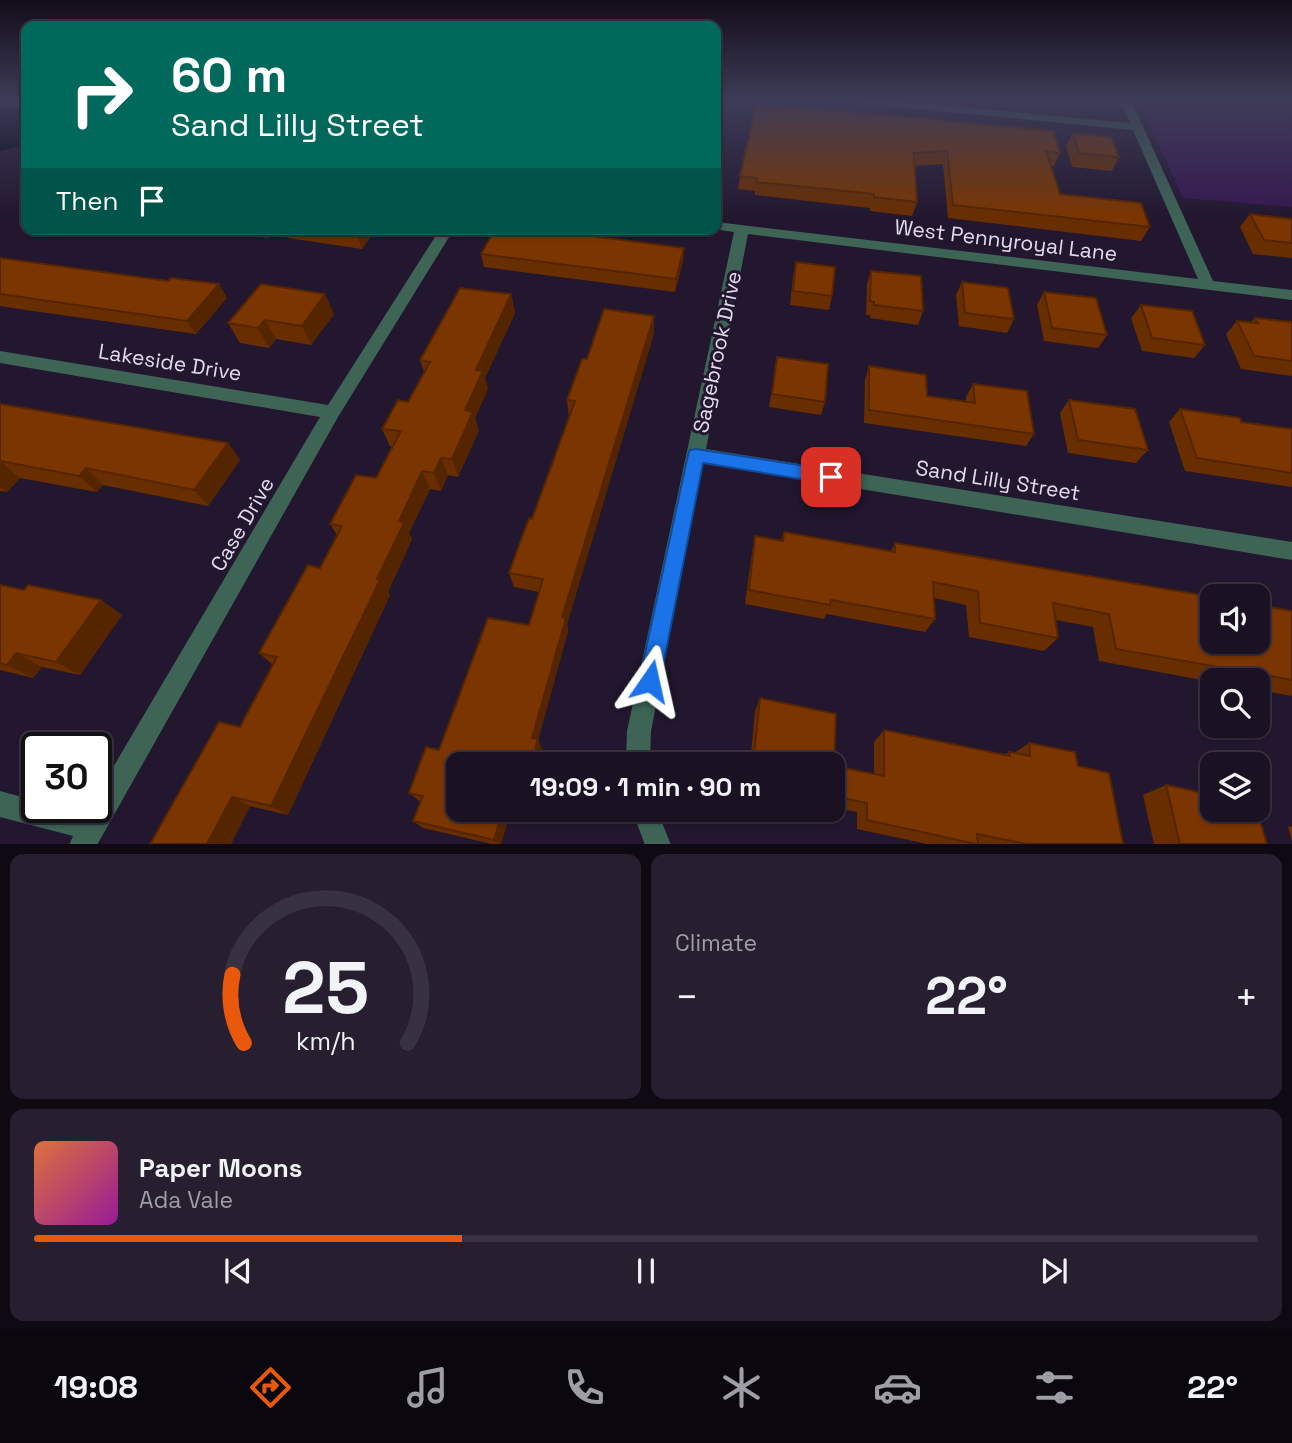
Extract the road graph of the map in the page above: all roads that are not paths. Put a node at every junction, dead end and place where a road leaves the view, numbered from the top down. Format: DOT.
graph roads {
  1 [pos="1143,139"];
  2 [pos="721,227"];
  3 [pos="742,229"];
  4 [pos="443,235"];
  5 [pos="1208,285"];
  6 [pos="1292,295"];
  7 [pos="0,357"];
  8 [pos="332,412"];
  9 [pos="696,455"];
  10 [pos="1292,551"];
  11 [pos="638,752"];
  12 [pos="0,804"];
  13 [pos="649,822"];
  14 [pos="87,836"];
  15 [pos="658,844"];
  1 -- 5 [label="street"];
  2 -- 3 [label="street, West Pennyroyal Lane"];
  3 -- 5 [label="street, West Pennyroyal Lane"];
  3 -- 9 [label="street, Sagebrook Drive"];
  4 -- 8 [label="street, Case Drive"];
  5 -- 6 [label="street, West Pennyroyal Lane"];
  7 -- 8 [label="street, Lakeside Drive"];
  8 -- 14 [label="street, Case Drive"];
  9 -- 10 [label="street, Sand Lilly Street"];
  9 -- 11 [label="street, Sagebrook Drive"];
  12 -- 14 [label="street"];
  13 -- 15 [label="street"];
}
